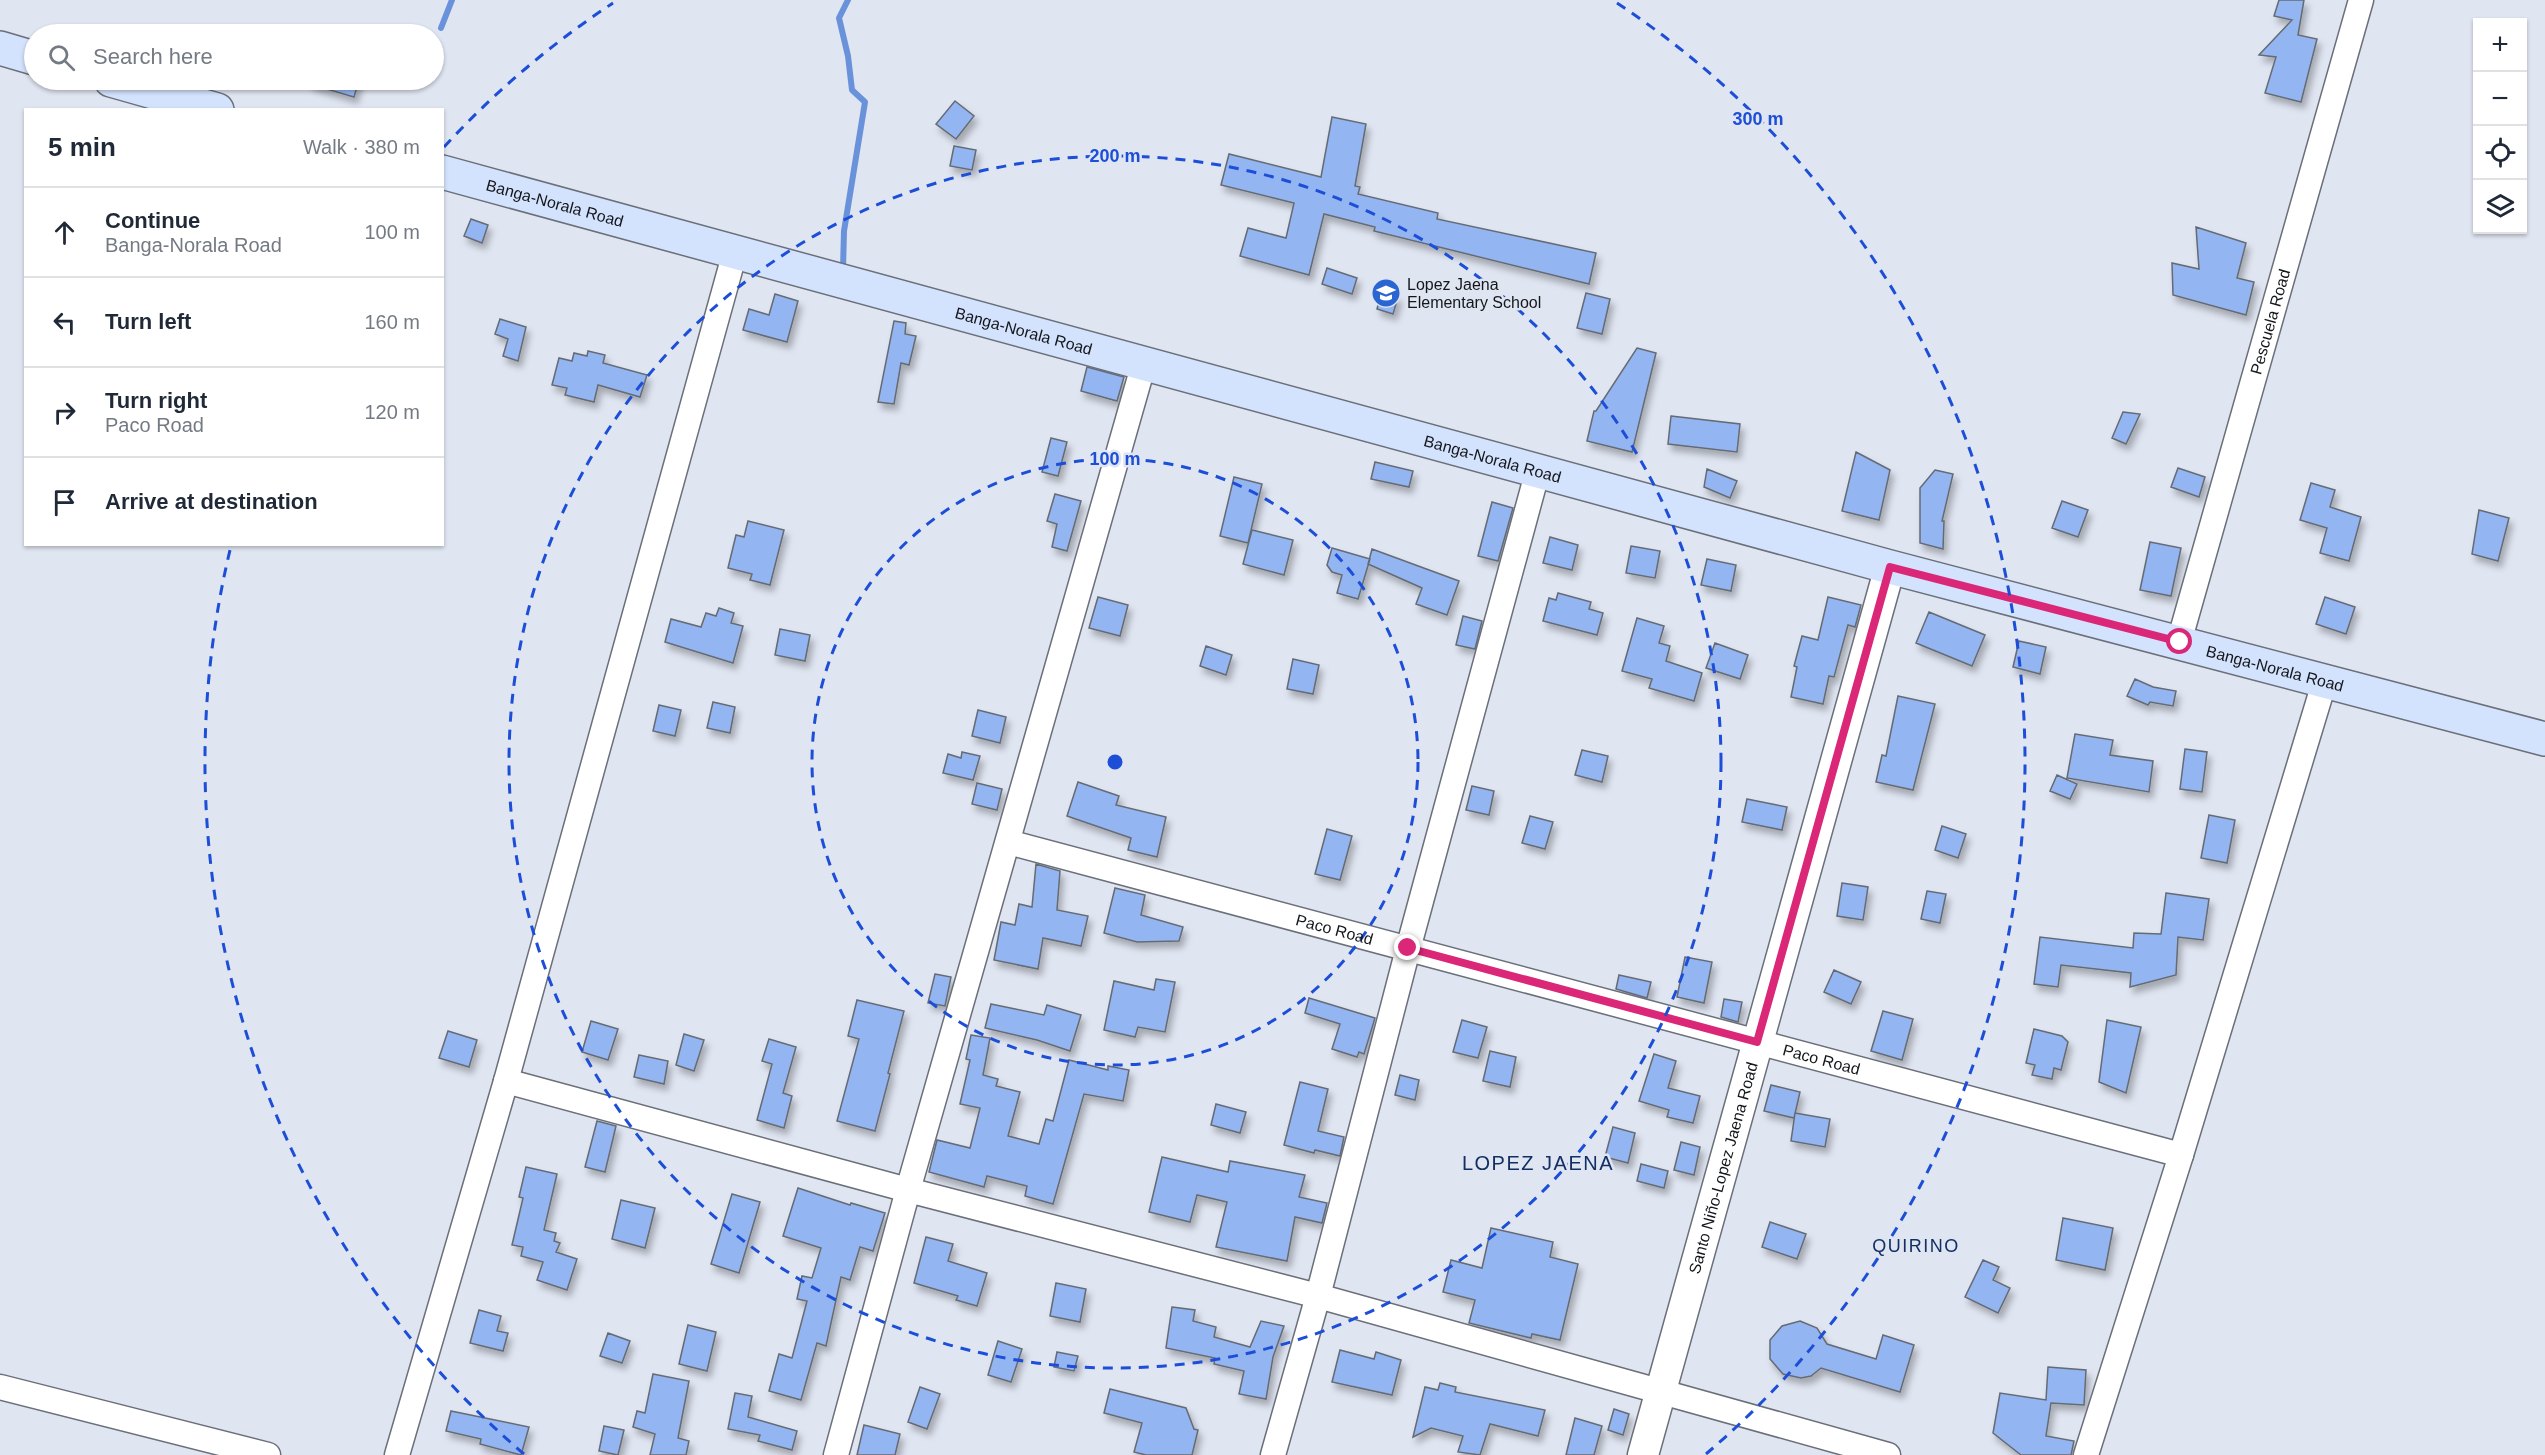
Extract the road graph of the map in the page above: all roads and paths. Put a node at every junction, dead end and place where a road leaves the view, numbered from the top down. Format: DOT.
graph roads {
  1 [pos="2361,0"];
  2 [pos="0,48"];
  3 [pos="24,55"];
  4 [pos="146,90"];
  5 [pos="210,108"];
  6 [pos="444,173"];
  7 [pos="735,252"];
  8 [pos="1144,363"];
  9 [pos="1538,470"];
  10 [pos="1890,567"];
  11 [pos="2180,642"];
  12 [pos="2325,680"];
  13 [pos="2545,739"];
  14 [pos="1008,842"];
  15 [pos="1408,948"];
  16 [pos="1757,1042"];
  17 [pos="506,1082"];
  18 [pos="2181,1155"];
  19 [pos="908,1190"];
  20 [pos="1318,1296"];
  21 [pos="0,1387"];
  22 [pos="1660,1390"];
  23 [pos="268,1455"];
  24 [pos="397,1455"];
  25 [pos="836,1455"];
  26 [pos="1273,1455"];
  27 [pos="1643,1455"];
  28 [pos="1888,1455"];
  29 [pos="2086,1455"];
  1 -- 11 [label="street, Pescuela Road"];
  2 -- 3 [label="main road"];
  4 -- 5 [label="main road"];
  6 -- 7 [label="main road, Banga-Norala Road"];
  7 -- 8 [label="main road, Banga-Norala Road"];
  7 -- 17 [label="street"];
  8 -- 9 [label="main road, Banga-Norala Road"];
  8 -- 14 [label="street"];
  9 -- 10 [label="main road, Banga-Norala Road"];
  9 -- 15 [label="street"];
  10 -- 11 [label="main road, Banga-Norala Road"];
  10 -- 16 [label="street, Santo Niño-Lopez Jaena Road"];
  11 -- 12 [label="main road, Banga-Norala Road"];
  12 -- 13 [label="main road, Banga-Norala Road"];
  12 -- 18 [label="street"];
  14 -- 15 [label="street, Paco Road"];
  14 -- 19 [label="street"];
  15 -- 16 [label="street, Paco Road"];
  15 -- 20 [label="street"];
  16 -- 18 [label="street, Paco Road"];
  16 -- 22 [label="street, Santo Niño-Lopez Jaena Road"];
  17 -- 19 [label="street"];
  17 -- 24 [label="street"];
  18 -- 29 [label="street"];
  19 -- 20 [label="street"];
  19 -- 25 [label="street"];
  20 -- 22 [label="street"];
  20 -- 26 [label="street"];
  21 -- 23 [label="street"];
  22 -- 27 [label="street, Santo Niño-Lopez Jaena Road"];
  22 -- 28 [label="street"];
}
